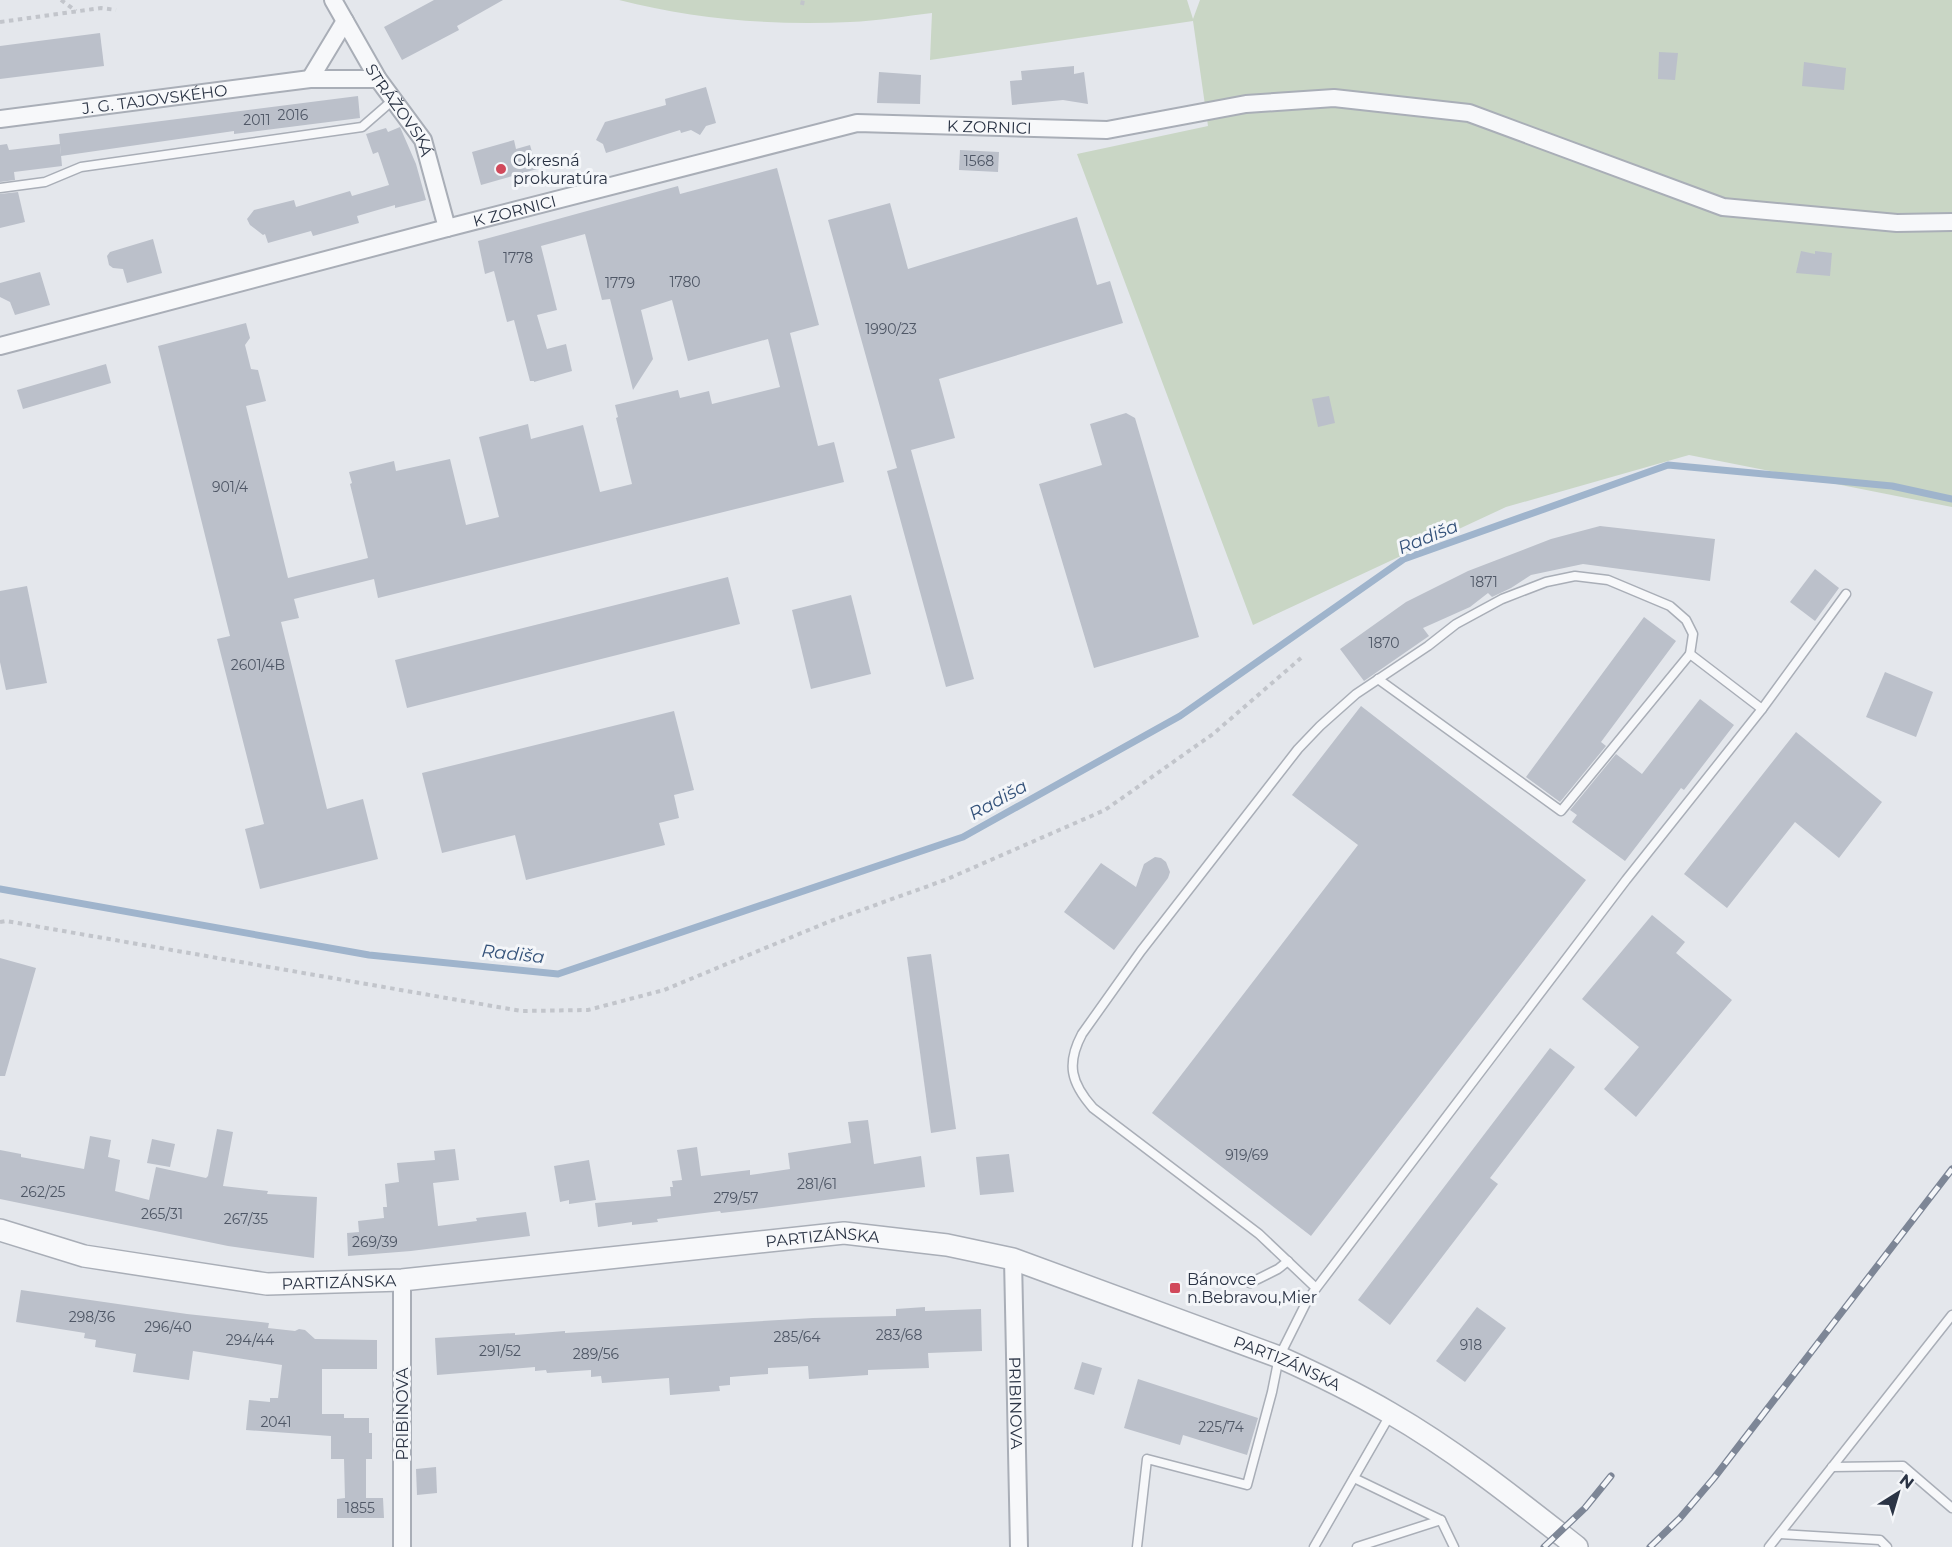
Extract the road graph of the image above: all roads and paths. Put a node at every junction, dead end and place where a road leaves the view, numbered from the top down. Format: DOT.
graph roads {
  1 [pos="61,0"];
  2 [pos="333,0"];
  3 [pos="116,10"];
  4 [pos="77,12"];
  5 [pos="345,21"];
  6 [pos="0,22"];
  7 [pos="310,79"];
  8 [pos="378,79"];
  9 [pos="393,100"];
  10 [pos="0,119"];
  11 [pos="0,188"];
  12 [pos="1952,222"];
  13 [pos="447,228"];
  14 [pos="0,346"];
  15 [pos="1846,594"];
  16 [pos="1690,654"];
  17 [pos="1301,658"];
  18 [pos="1378,679"];
  19 [pos="1762,710"];
  20 [pos="0,922"];
  21 [pos="0,1230"];
  22 [pos="1012,1259"];
  23 [pos="1288,1261"];
  24 [pos="402,1280"];
  25 [pos="1250,1282"];
  26 [pos="1316,1288"];
  27 [pos="1952,1315"];
  28 [pos="1948,1325"];
  29 [pos="1279,1357"];
  30 [pos="1391,1413"];
  31 [pos="1832,1467"];
  32 [pos="1354,1478"];
  33 [pos="1952,1508"];
  34 [pos="1441,1520"];
  35 [pos="1780,1534"];
  36 [pos="402,1547"];
  37 [pos="1019,1547"];
  38 [pos="1137,1547"];
  39 [pos="1314,1547"];
  40 [pos="1357,1547"];
  41 [pos="1454,1547"];
  42 [pos="1577,1547"];
  43 [pos="1769,1547"];
  44 [pos="1887,1547"];
  1 -- 4 [label="path"];
  2 -- 5 [label="street, STRÁŽOVSKÁ"];
  3 -- 4 [label="path"];
  4 -- 6 [label="path"];
  5 -- 7 [label="street"];
  5 -- 8 [label="street, STRÁŽOVSKÁ"];
  7 -- 8 [label="street, J. G. TAJOVSKÉHO"];
  7 -- 10 [label="street, J. G. TAJOVSKÉHO"];
  8 -- 9 [label="street, STRÁŽOVSKÁ"];
  9 -- 11 [label="lane"];
  9 -- 13 [label="street, STRÁŽOVSKÁ"];
  12 -- 13 [label="street, K ZORNICI"];
  13 -- 14 [label="street, K ZORNICI"];
  15 -- 19 [label="lane"];
  16 -- 18 [label="lane"];
  16 -- 18 [label="lane"];
  16 -- 19 [label="lane"];
  17 -- 20 [label="path"];
  18 -- 23 [label="lane"];
  19 -- 26 [label="lane"];
  21 -- 24 [label="street, PARTIZÁNSKA"];
  22 -- 24 [label="street, PARTIZÁNSKA"];
  22 -- 29 [label="street, PARTIZÁNSKA"];
  22 -- 37 [label="street, PRIBINOVA"];
  23 -- 25 [label="lane"];
  23 -- 26 [label="lane"];
  24 -- 36 [label="street, PRIBINOVA"];
  26 -- 29 [label="lane"];
  27 -- 28 [label="lane"];
  28 -- 31 [label="lane"];
  29 -- 30 [label="street, PARTIZÁNSKA"];
  29 -- 38 [label="lane"];
  30 -- 32 [label="lane"];
  30 -- 42 [label="street, PARTIZÁNSKA"];
  31 -- 33 [label="lane"];
  31 -- 35 [label="lane"];
  32 -- 34 [label="lane"];
  32 -- 39 [label="lane"];
  34 -- 40 [label="lane"];
  34 -- 41 [label="lane"];
  35 -- 43 [label="lane"];
  35 -- 44 [label="lane"];
}
